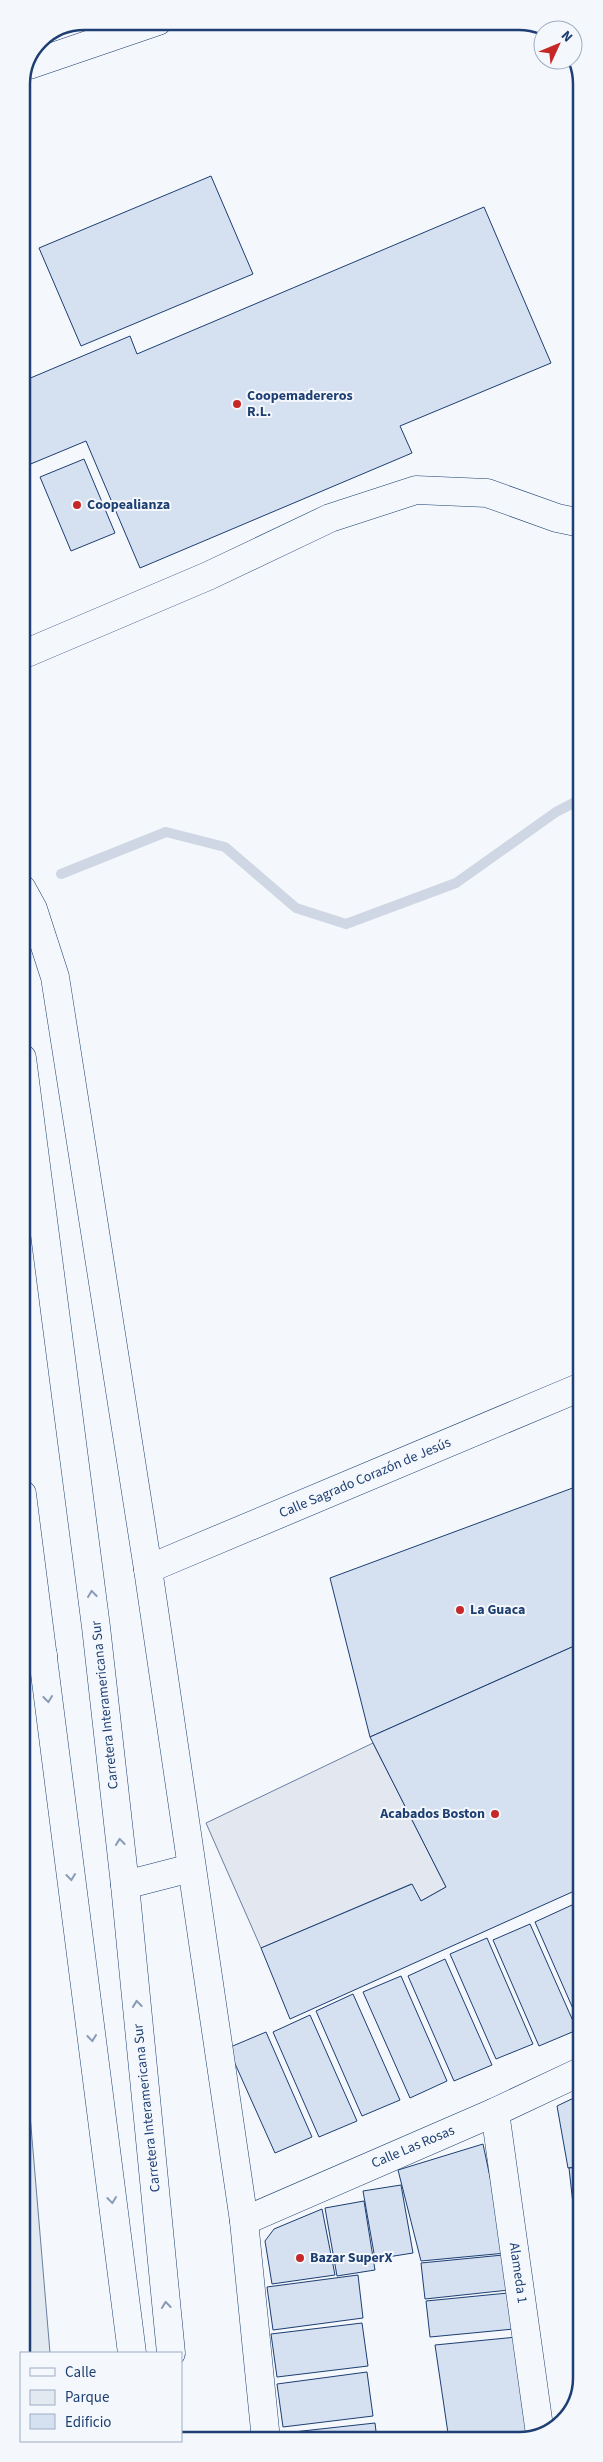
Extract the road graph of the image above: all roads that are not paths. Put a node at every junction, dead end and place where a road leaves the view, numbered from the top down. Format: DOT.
graph roads {
  1 [pos="132,30"];
  2 [pos="34,63"];
  3 [pos="573,521"];
  4 [pos="30,652"];
  5 [pos="30,904"];
  6 [pos="30,1120"];
  7 [pos="573,1391"];
  8 [pos="148,1569"];
  9 [pos="30,1624"];
  10 [pos="32,1657"];
  11 [pos="191,1868"];
  12 [pos="125,1885"];
  13 [pos="573,2075"];
  14 [pos="495,2112"];
  15 [pos="244,2221"];
  16 [pos="132,2352"];
  17 [pos="171,2352"];
  18 [pos="539,2428"];
  19 [pos="265,2432"];
  1 -- 2 [label="main road"];
  3 -- 4 [label="main road"];
  5 -- 8 [label="main road"];
  12 -- 6 [label="main road, Carretera Interamericana Sur, one-way"];
  7 -- 8 [label="main road, Calle Sagrado Corazón de Jesús"];
  8 -- 11 [label="main road"];
  9 -- 10 [label="main road"];
  10 -- 16 [label="main road, one-way"];
  11 -- 12 [label="main road"];
  11 -- 15 [label="main road"];
  17 -- 12 [label="main road, Carretera Interamericana Sur, one-way"];
  13 -- 14 [label="main road, Calle Las Rosas"];
  14 -- 15 [label="main road, Calle Las Rosas"];
  14 -- 18 [label="main road, Alameda 1"];
  15 -- 19 [label="main road"];
}
